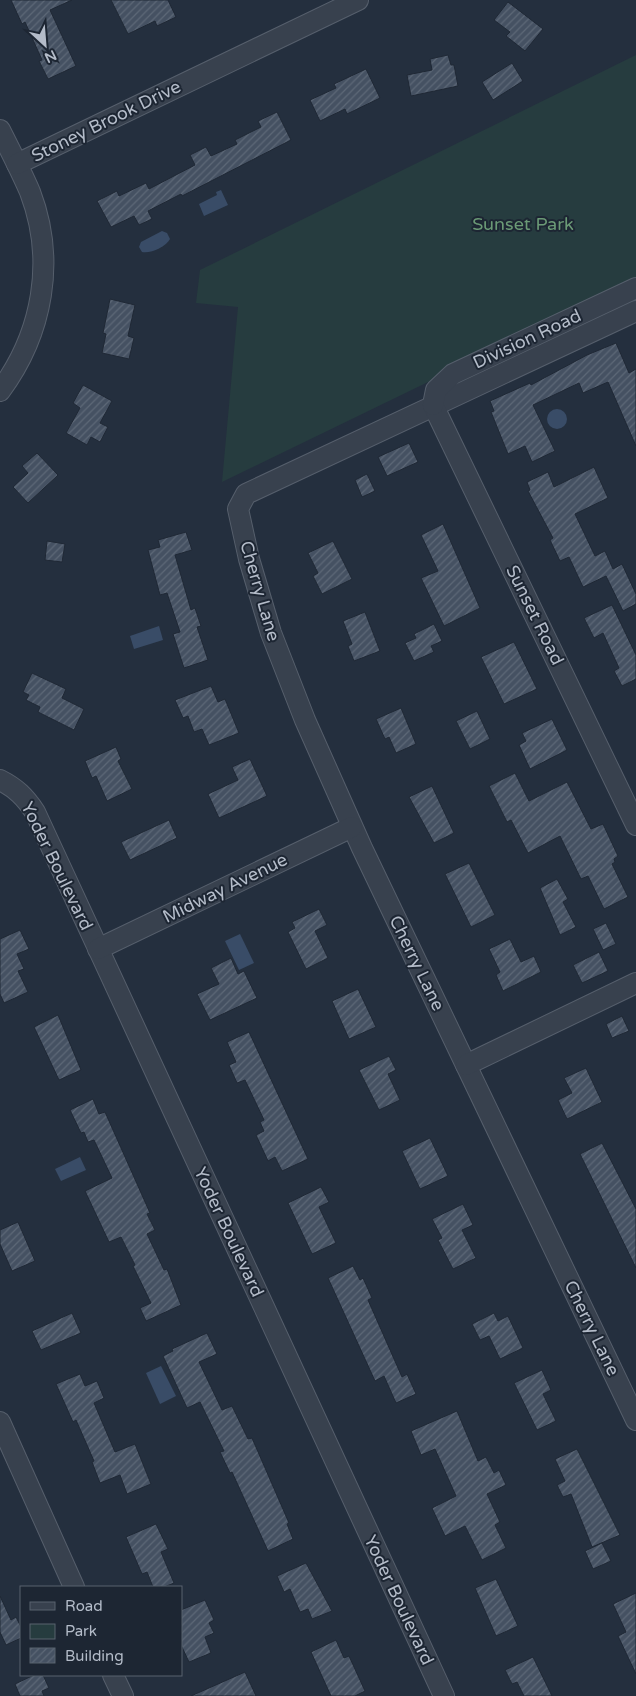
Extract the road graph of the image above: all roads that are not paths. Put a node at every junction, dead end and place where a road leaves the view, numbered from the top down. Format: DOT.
graph roads {
  1 [pos="358,0"];
  2 [pos="0,130"];
  3 [pos="17,164"];
  4 [pos="636,288"];
  5 [pos="636,311"];
  6 [pos="0,391"];
  7 [pos="433,406"];
  8 [pos="246,494"];
  9 [pos="0,780"];
  10 [pos="636,825"];
  11 [pos="352,826"];
  12 [pos="98,949"];
  13 [pos="636,983"];
  14 [pos="466,1065"];
  15 [pos="636,1420"];
  16 [pos="0,1422"];
  17 [pos="74,1586"];
  18 [pos="113,1676"];
  19 [pos="123,1696"];
  20 [pos="444,1696"];
  1 -- 3 [label="street, Stoney Brook Drive"];
  2 -- 3 [label="street"];
  3 -- 6 [label="street, Stoney Brook Drive"];
  4 -- 7 [label="street, Division Road"];
  5 -- 7 [label="street, Division Road"];
  7 -- 8 [label="street, Division Road"];
  7 -- 10 [label="street, Sunset Road"];
  8 -- 11 [label="street, Cherry Lane"];
  9 -- 12 [label="street, Yoder Boulevard"];
  11 -- 12 [label="street, Midway Avenue"];
  11 -- 14 [label="street, Cherry Lane"];
  12 -- 20 [label="street, Yoder Boulevard"];
  13 -- 14 [label="street"];
  14 -- 15 [label="street, Cherry Lane"];
  16 -- 17 [label="street"];
  18 -- 19 [label="street"];
}
